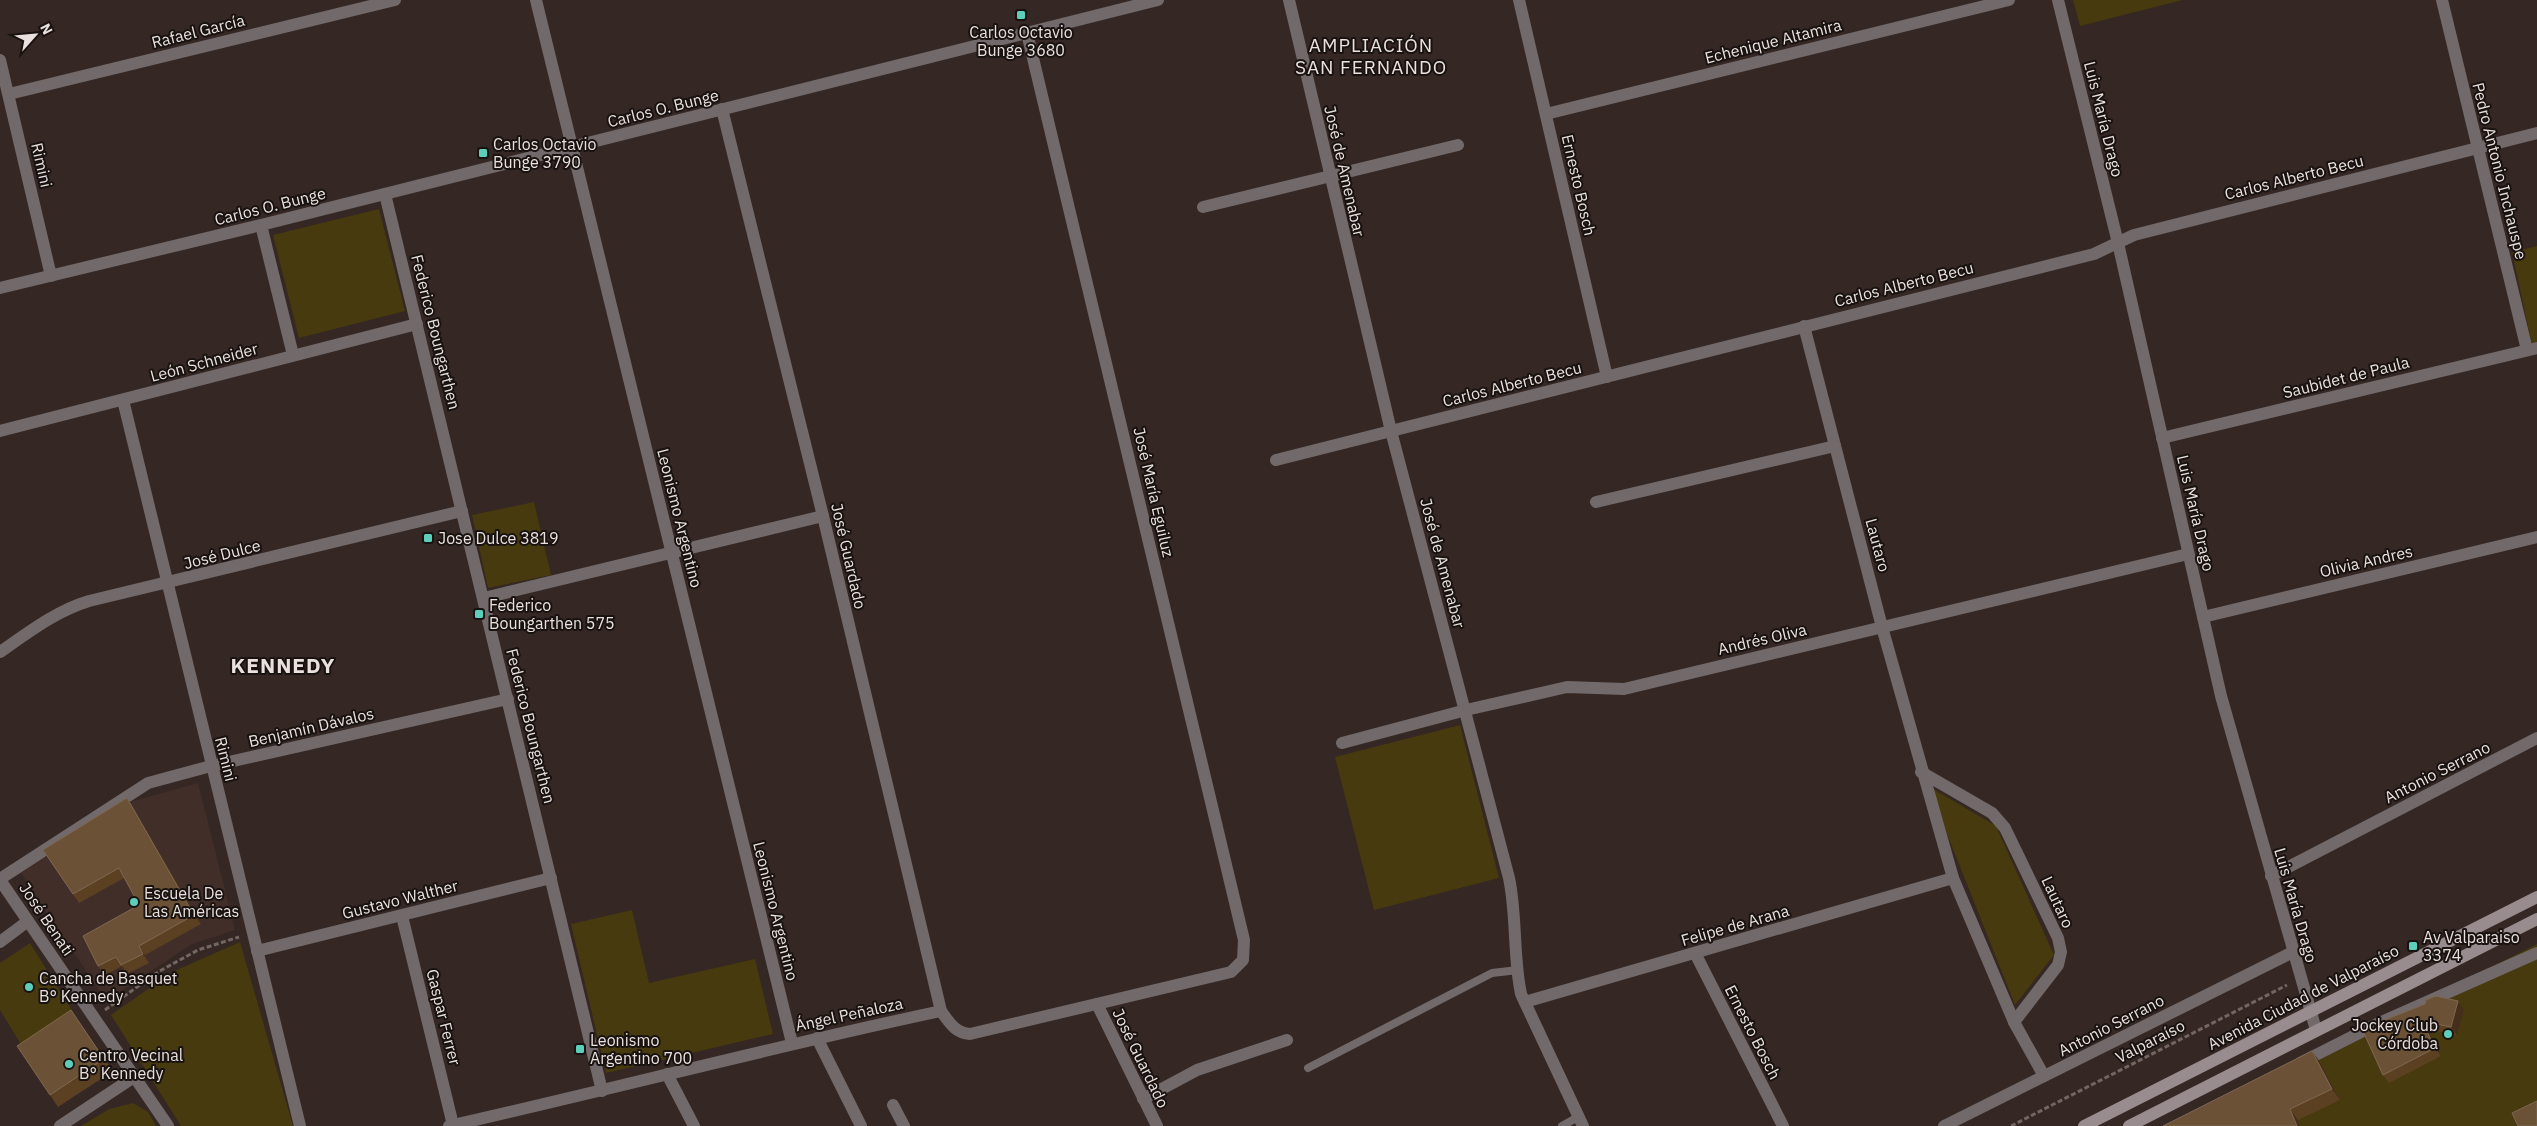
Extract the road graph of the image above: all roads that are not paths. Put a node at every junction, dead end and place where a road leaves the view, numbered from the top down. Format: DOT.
graph roads {
  1 [pos="395,0"];
  2 [pos="536,0"];
  3 [pos="1158,0"];
  4 [pos="1289,0"];
  5 [pos="1519,0"];
  6 [pos="2009,0"];
  7 [pos="2058,0"];
  8 [pos="2442,0"];
  9 [pos="1027,33"];
  10 [pos="0,60"];
  11 [pos="9,94"];
  12 [pos="722,109"];
  13 [pos="1546,114"];
  14 [pos="2537,133"];
  15 [pos="1458,145"];
  16 [pos="572,147"];
  17 [pos="2477,147"];
  18 [pos="1329,178"];
  19 [pos="385,194"];
  20 [pos="1203,207"];
  21 [pos="261,225"];
  22 [pos="2118,244"];
  23 [pos="51,276"];
  24 [pos="0,288"];
  25 [pos="417,324"];
  26 [pos="1804,326"];
  27 [pos="2532,349"];
  28 [pos="293,355"];
  29 [pos="1607,378"];
  30 [pos="123,400"];
  31 [pos="0,431"];
  32 [pos="1391,431"];
  33 [pos="2162,438"];
  34 [pos="1835,446"];
  35 [pos="1276,460"];
  36 [pos="1596,502"];
  37 [pos="462,511"];
  38 [pos="823,516"];
  39 [pos="2537,537"];
  40 [pos="672,552"];
  41 [pos="2188,554"];
  42 [pos="168,584"];
  43 [pos="484,598"];
  44 [pos="2203,617"];
  45 [pos="1882,627"];
  46 [pos="0,652"];
  47 [pos="508,699"];
  48 [pos="1466,710"];
  49 [pos="2537,738"];
  50 [pos="1342,743"];
  51 [pos="211,766"];
  52 [pos="1921,772"];
  53 [pos="2271,876"];
  54 [pos="551,878"];
  55 [pos="1953,878"];
  56 [pos="0,879"];
  57 [pos="2537,898"];
  58 [pos="402,916"];
  59 [pos="2537,919"];
  60 [pos="28,921"];
  61 [pos="0,942"];
  62 [pos="257,950"];
  63 [pos="2293,952"];
  64 [pos="2537,953"];
  65 [pos="1695,954"];
  66 [pos="1518,970"];
  67 [pos="1525,1002"];
  68 [pos="1097,1004"];
  69 [pos="941,1011"];
  70 [pos="2311,1012"];
  71 [pos="2014,1022"];
  72 [pos="2316,1030"];
  73 [pos="817,1038"];
  74 [pos="1287,1040"];
  75 [pos="792,1044"];
  76 [pos="1308,1068"];
  77 [pos="2290,1069"];
  78 [pos="667,1074"];
  79 [pos="2044,1076"];
  80 [pos="134,1077"];
  81 [pos="602,1091"];
  82 [pos="1143,1099"];
  83 [pos="893,1104"];
  84 [pos="1580,1122"];
  85 [pos="479,1123"];
  86 [pos="60,1126"];
  87 [pos="168,1126"];
  88 [pos="300,1126"];
  89 [pos="451,1126"];
  90 [pos="694,1126"];
  91 [pos="862,1126"];
  92 [pos="904,1126"];
  93 [pos="1157,1126"];
  94 [pos="1562,1126"];
  95 [pos="1783,1126"];
  96 [pos="1944,1126"];
  97 [pos="2084,1126"];
  98 [pos="2129,1126"];
  1 -- 11 [label="street, Rafael García"];
  2 -- 16 [label="street, Leonismo Argentino"];
  3 -- 9 [label="street, Carlos O. Bunge"];
  4 -- 18 [label="street, José de Amenabar"];
  5 -- 13 [label="street, Ernesto Bosch"];
  6 -- 13 [label="street, Echenique Altamira"];
  7 -- 22 [label="street, Luis María Drago"];
  8 -- 17 [label="street, Pedro Antonio Inchauspe"];
  9 -- 12 [label="street, Carlos O. Bunge"];
  9 -- 68 [label="street, José María Eguiluz"];
  10 -- 11 [label="street, Rimini"];
  11 -- 23 [label="street, Rimini"];
  12 -- 16 [label="street, Carlos O. Bunge"];
  12 -- 38 [label="street, José Guardado"];
  13 -- 29 [label="street, Ernesto Bosch"];
  14 -- 17 [label="street, Carlos Alberto Becu"];
  15 -- 18 [label="street"];
  16 -- 19 [label="street, Carlos O. Bunge"];
  16 -- 40 [label="street, Leonismo Argentino"];
  17 -- 22 [label="street, Carlos Alberto Becu"];
  17 -- 27 [label="street, Pedro Antonio Inchauspe"];
  18 -- 20 [label="street"];
  18 -- 32 [label="street, José de Amenabar"];
  19 -- 21 [label="street, Carlos O. Bunge"];
  19 -- 25 [label="street, Federico Boungarthen"];
  21 -- 23 [label="street, Carlos O. Bunge"];
  21 -- 28 [label="street"];
  22 -- 26 [label="street, Carlos Alberto Becu"];
  22 -- 33 [label="street, Luis María Drago"];
  23 -- 24 [label="street, Carlos O. Bunge"];
  25 -- 28 [label="street, León Schneider"];
  25 -- 37 [label="street, Federico Boungarthen"];
  26 -- 29 [label="street, Carlos Alberto Becu"];
  26 -- 34 [label="street, Lautaro"];
  27 -- 33 [label="street, Saubidet de Paula"];
  28 -- 30 [label="street, León Schneider"];
  29 -- 32 [label="street, Carlos Alberto Becu"];
  30 -- 31 [label="street, León Schneider"];
  30 -- 42 [label="street, Rimini"];
  32 -- 35 [label="street, Carlos Alberto Becu"];
  32 -- 48 [label="street, José de Amenabar"];
  33 -- 41 [label="street, Luis María Drago"];
  34 -- 36 [label="street"];
  34 -- 45 [label="street, Lautaro"];
  37 -- 42 [label="street, José Dulce"];
  37 -- 43 [label="street, Federico Boungarthen"];
  38 -- 40 [label="street"];
  38 -- 69 [label="street, José Guardado"];
  39 -- 44 [label="street, Olivia Andres"];
  40 -- 43 [label="street"];
  40 -- 75 [label="street, Leonismo Argentino"];
  41 -- 44 [label="street, Luis María Drago"];
  41 -- 45 [label="street, Andrés Oliva"];
  42 -- 46 [label="street, José Dulce"];
  42 -- 51 [label="street, Rimini"];
  43 -- 47 [label="street, Federico Boungarthen"];
  44 -- 53 [label="street, Luis María Drago"];
  45 -- 48 [label="street, Andrés Oliva"];
  45 -- 52 [label="street, Lautaro"];
  47 -- 51 [label="street, Benjamín Dávalos"];
  47 -- 54 [label="street, Federico Boungarthen"];
  48 -- 50 [label="street, Andrés Oliva"];
  48 -- 66 [label="street, José de Amenabar"];
  49 -- 53 [label="street, Antonio Serrano"];
  51 -- 56 [label="street, Benjamín Dávalos"];
  51 -- 62 [label="street, Rimini"];
  52 -- 55 [label="street, Lautaro"];
  52 -- 71 [label="street, Lautaro"];
  53 -- 63 [label="street, Luis María Drago"];
  54 -- 58 [label="street, Gustavo Walther"];
  54 -- 81 [label="street, Federico Boungarthen"];
  55 -- 65 [label="street, Felipe de Arana"];
  55 -- 71 [label="street, Lautaro"];
  56 -- 60 [label="street, José Benati"];
  57 -- 70 [label="main road, Avenida Ciudad de Valparaíso"];
  58 -- 62 [label="street, Gustavo Walther"];
  58 -- 89 [label="street, Gaspar Ferrer"];
  59 -- 72 [label="main road"];
  60 -- 61 [label="street"];
  60 -- 80 [label="street, José Benati"];
  62 -- 88 [label="street, Rimini"];
  63 -- 70 [label="street, Luis María Drago"];
  63 -- 79 [label="street, Antonio Serrano"];
  64 -- 77 [label="street"];
  65 -- 67 [label="street, Felipe de Arana"];
  65 -- 95 [label="street, Ernesto Bosch"];
  66 -- 67 [label="street, José de Amenabar"];
  66 -- 76 [label="lane"];
  67 -- 84 [label="street, José de Amenabar"];
  68 -- 69 [label="street"];
  68 -- 82 [label="street, José Guardado"];
  69 -- 73 [label="street, Ángel Peñaloza"];
  70 -- 72 [label="street, Luis María Drago"];
  70 -- 97 [label="main road, Avenida Ciudad de Valparaíso"];
  71 -- 79 [label="street, Lautaro"];
  72 -- 98 [label="main road"];
  73 -- 75 [label="street, Ángel Peñaloza"];
  73 -- 91 [label="street"];
  74 -- 82 [label="street"];
  75 -- 78 [label="street, Ángel Peñaloza"];
  78 -- 81 [label="street, Ángel Peñaloza"];
  78 -- 90 [label="street"];
  79 -- 96 [label="street, Antonio Serrano"];
  80 -- 86 [label="street"];
  80 -- 87 [label="street, José Benati"];
  81 -- 85 [label="street, Ángel Peñaloza"];
  82 -- 93 [label="street, José Guardado"];
  83 -- 92 [label="street"];
  84 -- 94 [label="lane"];
  85 -- 89 [label="street, Ángel Peñaloza"];
}
